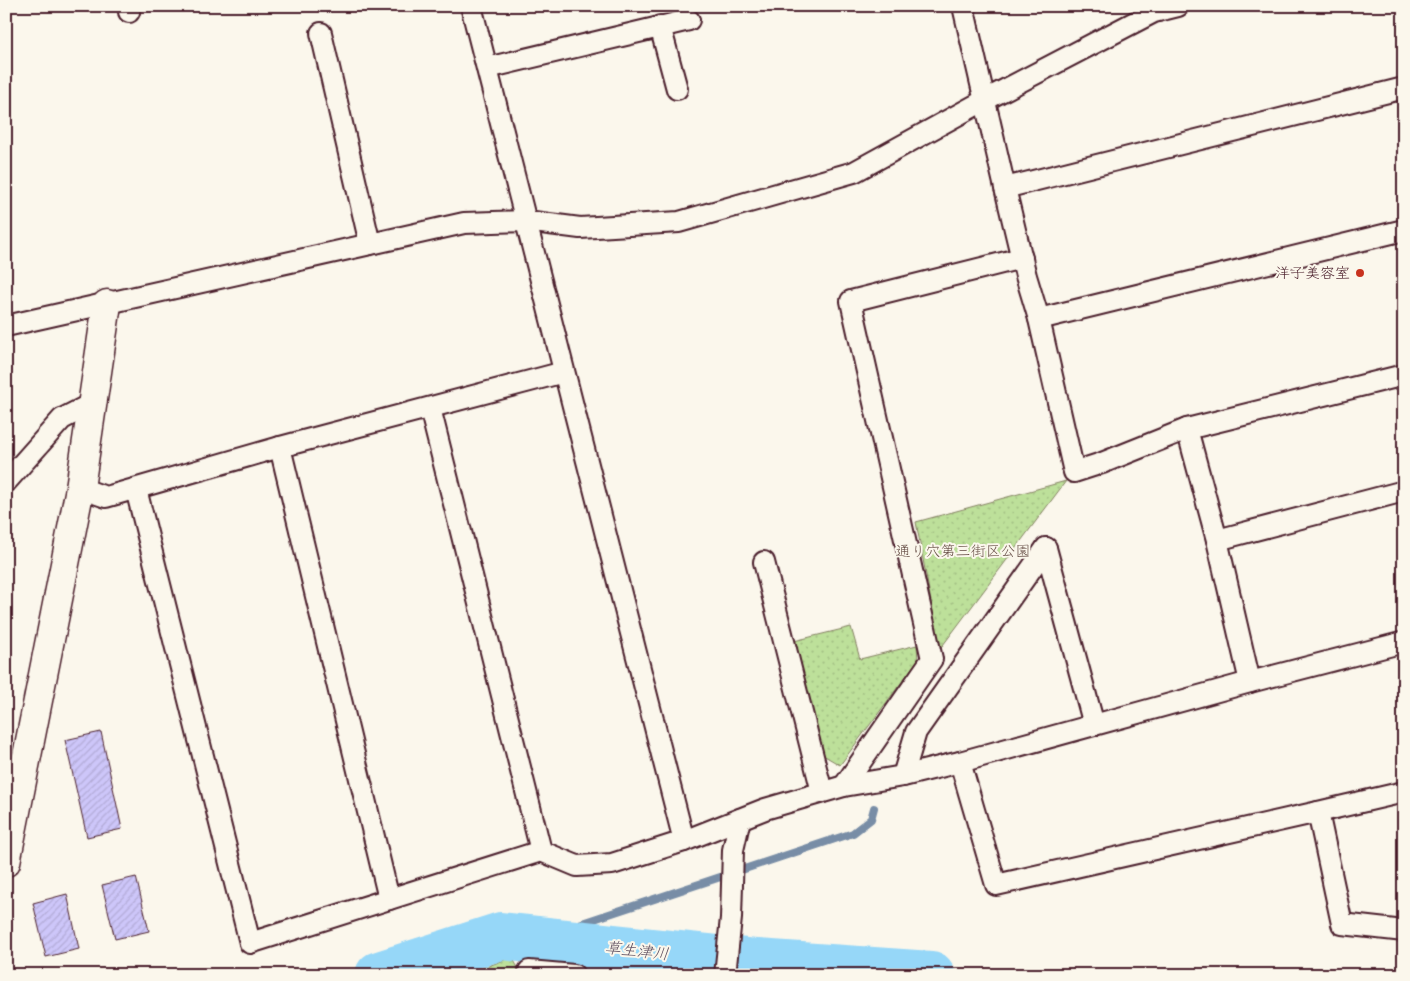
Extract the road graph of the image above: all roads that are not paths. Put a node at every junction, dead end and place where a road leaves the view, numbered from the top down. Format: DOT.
graph roads {
  1 [pos="470,6"];
  2 [pos="963,6"];
  3 [pos="1178,6"];
  4 [pos="689,20"];
  5 [pos="660,26"];
  6 [pos="320,33"];
  7 [pos="487,68"];
  8 [pos="1404,88"];
  9 [pos="677,89"];
  10 [pos="985,100"];
  11 [pos="1005,188"];
  12 [pos="526,221"];
  13 [pos="1404,230"];
  14 [pos="370,244"];
  15 [pos="1022,258"];
  16 [pos="107,304"];
  17 [pos="1039,319"];
  18 [pos="6,326"];
  19 [pos="564,372"];
  20 [pos="1404,375"];
  21 [pos="93,403"];
  22 [pos="430,408"];
  23 [pos="1187,429"];
  24 [pos="280,447"];
  25 [pos="6,482"];
  26 [pos="80,488"];
  27 [pos="136,489"];
  28 [pos="1404,491"];
  29 [pos="1217,540"];
  30 [pos="764,562"];
  31 [pos="1404,642"];
  32 [pos="1250,682"];
  33 [pos="1094,725"];
  34 [pos="960,762"];
  35 [pos="903,776"];
  36 [pos="844,786"];
  37 [pos="822,792"];
  38 [pos="1404,792"];
  39 [pos="1318,812"];
  40 [pos="740,819"];
  41 [pos="684,841"];
  42 [pos="541,850"];
  43 [pos="6,862"];
  44 [pos="389,899"];
  45 [pos="1404,931"];
  46 [pos="529,971"];
  47 [pos="574,975"];
  48 [pos="725,975"];
  1 -- 7 [label="street"];
  2 -- 10 [label="street"];
  3 -- 10 [label="street"];
  4 -- 5 [label="street"];
  5 -- 7 [label="street"];
  5 -- 9 [label="street"];
  6 -- 14 [label="street"];
  7 -- 12 [label="street"];
  8 -- 11 [label="street"];
  10 -- 11 [label="street"];
  10 -- 12 [label="street"];
  11 -- 15 [label="street"];
  12 -- 14 [label="street"];
  12 -- 19 [label="street"];
  13 -- 17 [label="street"];
  14 -- 16 [label="street"];
  15 -- 17 [label="street"];
  15 -- 36 [label="street"];
  16 -- 18 [label="street"];
  16 -- 21 [label="street"];
  17 -- 23 [label="street"];
  19 -- 22 [label="street"];
  19 -- 41 [label="street"];
  20 -- 23 [label="street"];
  21 -- 25 [label="street"];
  21 -- 26 [label="street"];
  22 -- 24 [label="street"];
  22 -- 42 [label="street"];
  23 -- 29 [label="street"];
  24 -- 27 [label="street"];
  24 -- 44 [label="street"];
  26 -- 27 [label="street"];
  26 -- 43 [label="street"];
  27 -- 44 [label="street"];
  28 -- 29 [label="street"];
  29 -- 32 [label="street"];
  30 -- 37 [label="street"];
  31 -- 32 [label="street"];
  32 -- 33 [label="street"];
  33 -- 34 [label="street"];
  33 -- 35 [label="street"];
  34 -- 35 [label="street"];
  34 -- 39 [label="street"];
  35 -- 36 [label="street"];
  36 -- 37 [label="street"];
  37 -- 40 [label="street"];
  38 -- 39 [label="street"];
  39 -- 45 [label="street"];
  40 -- 41 [label="street"];
  40 -- 48 [label="street"];
  41 -- 42 [label="street"];
  42 -- 44 [label="street"];
  46 -- 47 [label="street"];
}
